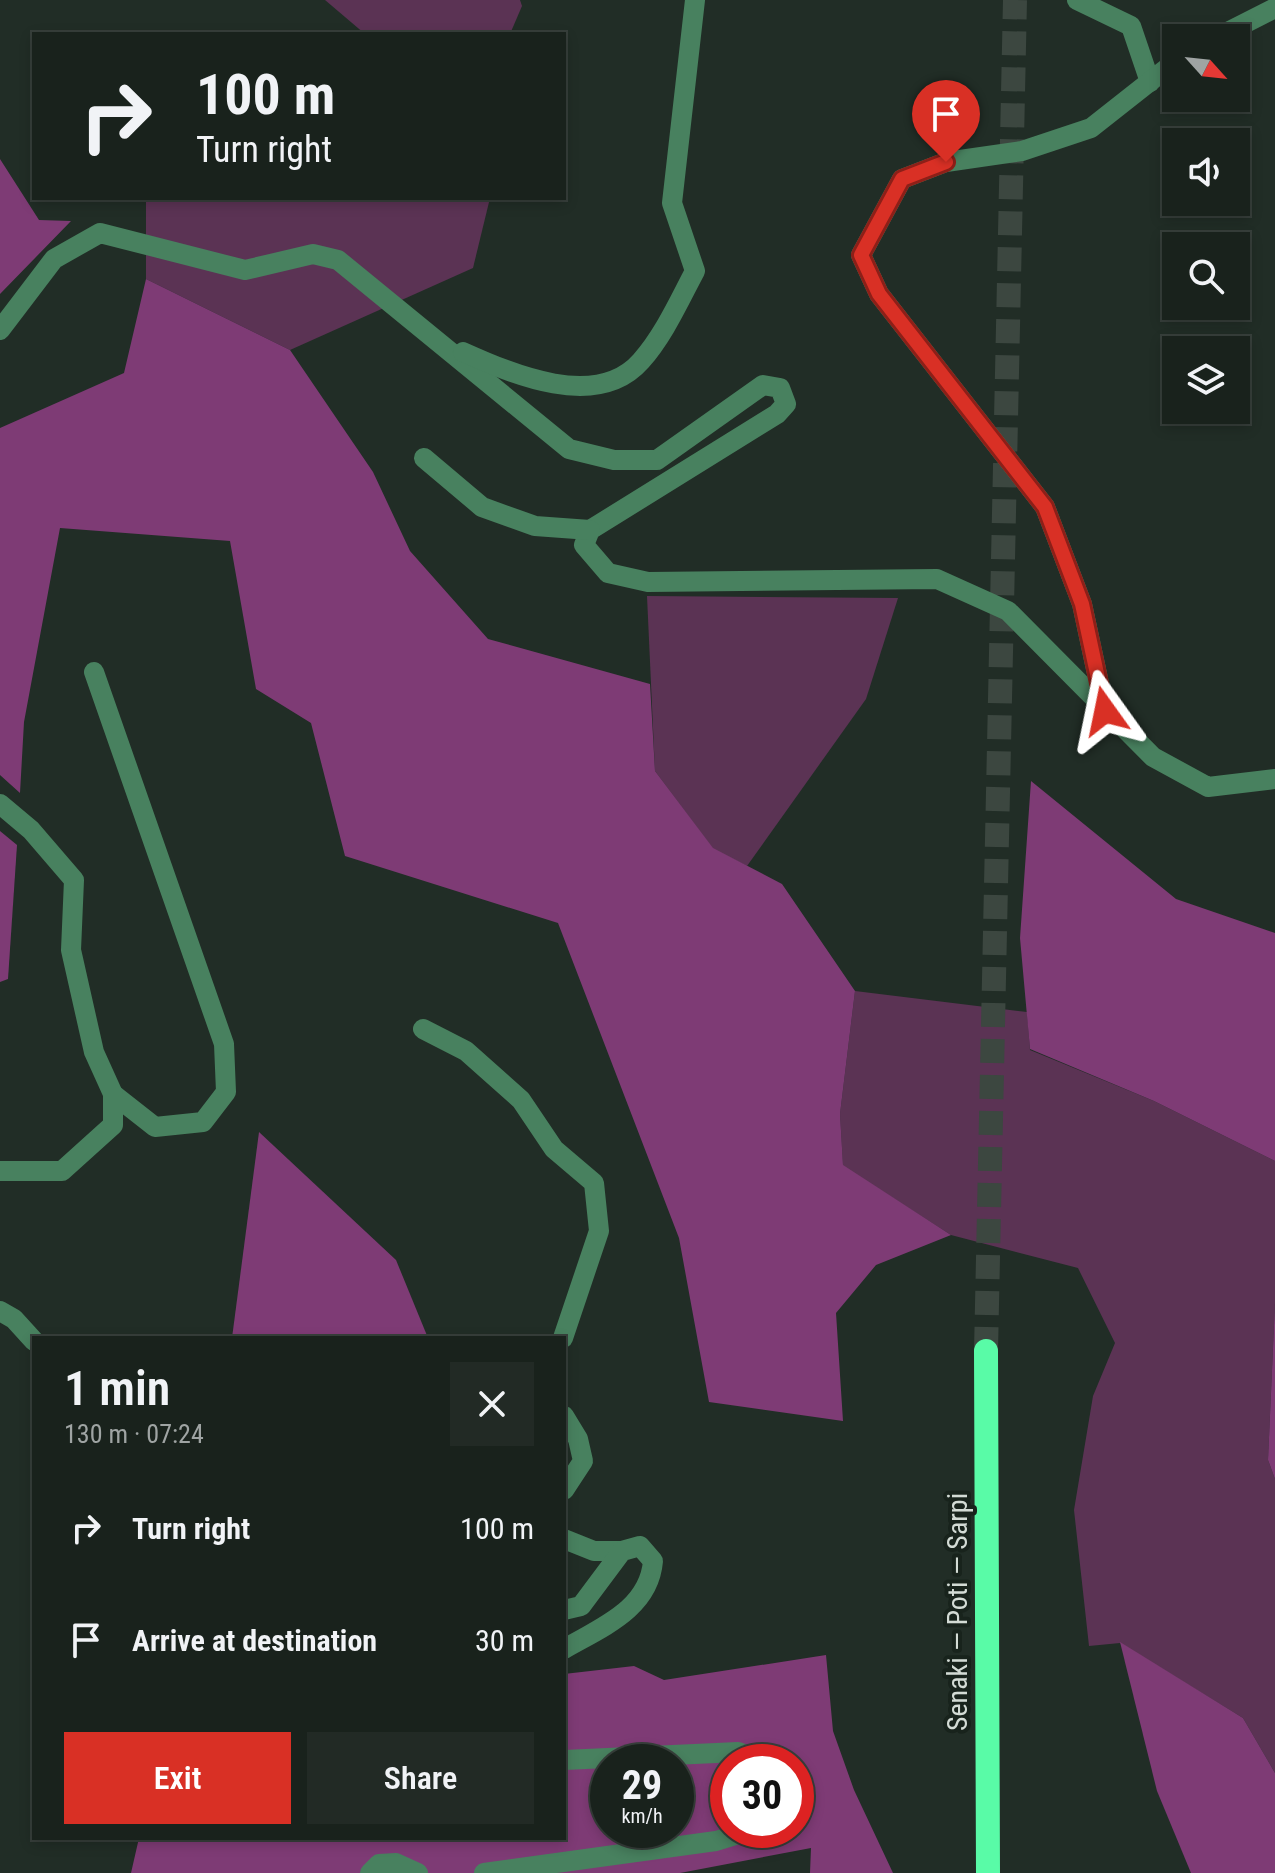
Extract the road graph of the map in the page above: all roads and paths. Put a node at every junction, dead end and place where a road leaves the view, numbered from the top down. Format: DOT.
graph roads {
  1 [pos="695,0"];
  2 [pos="1077,0"];
  3 [pos="1275,8"];
  4 [pos="1244,24"];
  5 [pos="1162,72"];
  6 [pos="1150,82"];
  7 [pos="0,330"];
  8 [pos="436,340"];
  9 [pos="424,458"];
  10 [pos="590,530"];
  11 [pos="94,672"];
  12 [pos="1105,711"];
  13 [pos="1275,779"];
  14 [pos="0,804"];
  15 [pos="423,1029"];
  16 [pos="113,1094"];
  17 [pos="0,1171"];
  18 [pos="0,1311"];
  19 [pos="564,1336"];
  20 [pos="32,1339"];
  21 [pos="986,1351"];
  22 [pos="566,1419"];
  23 [pos="566,1487"];
  24 [pos="566,1540"];
  25 [pos="622,1551"];
  26 [pos="566,1610"];
  27 [pos="566,1648"];
  28 [pos="710,1753"];
  29 [pos="566,1760"];
  30 [pos="710,1842"];
  31 [pos="370,1873"];
  32 [pos="418,1873"];
  33 [pos="484,1873"];
  34 [pos="988,1873"];
  1 -- 8 [label="street"];
  2 -- 6 [label="street"];
  3 -- 4 [label="street"];
  5 -- 6 [label="street"];
  6 -- 12 [label="street"];
  7 -- 8 [label="street"];
  8 -- 10 [label="street"];
  9 -- 10 [label="street"];
  10 -- 12 [label="street"];
  11 -- 16 [label="street"];
  12 -- 13 [label="street"];
  14 -- 16 [label="street"];
  15 -- 19 [label="street"];
  16 -- 17 [label="street"];
  18 -- 20 [label="street"];
  21 -- 34 [label="highway, Senaki — Poti — Sarpi"];
  22 -- 23 [label="street"];
  24 -- 25 [label="street"];
  25 -- 26 [label="street"];
  25 -- 27 [label="street"];
  28 -- 29 [label="street"];
  30 -- 33 [label="street"];
  31 -- 32 [label="street"];
}
